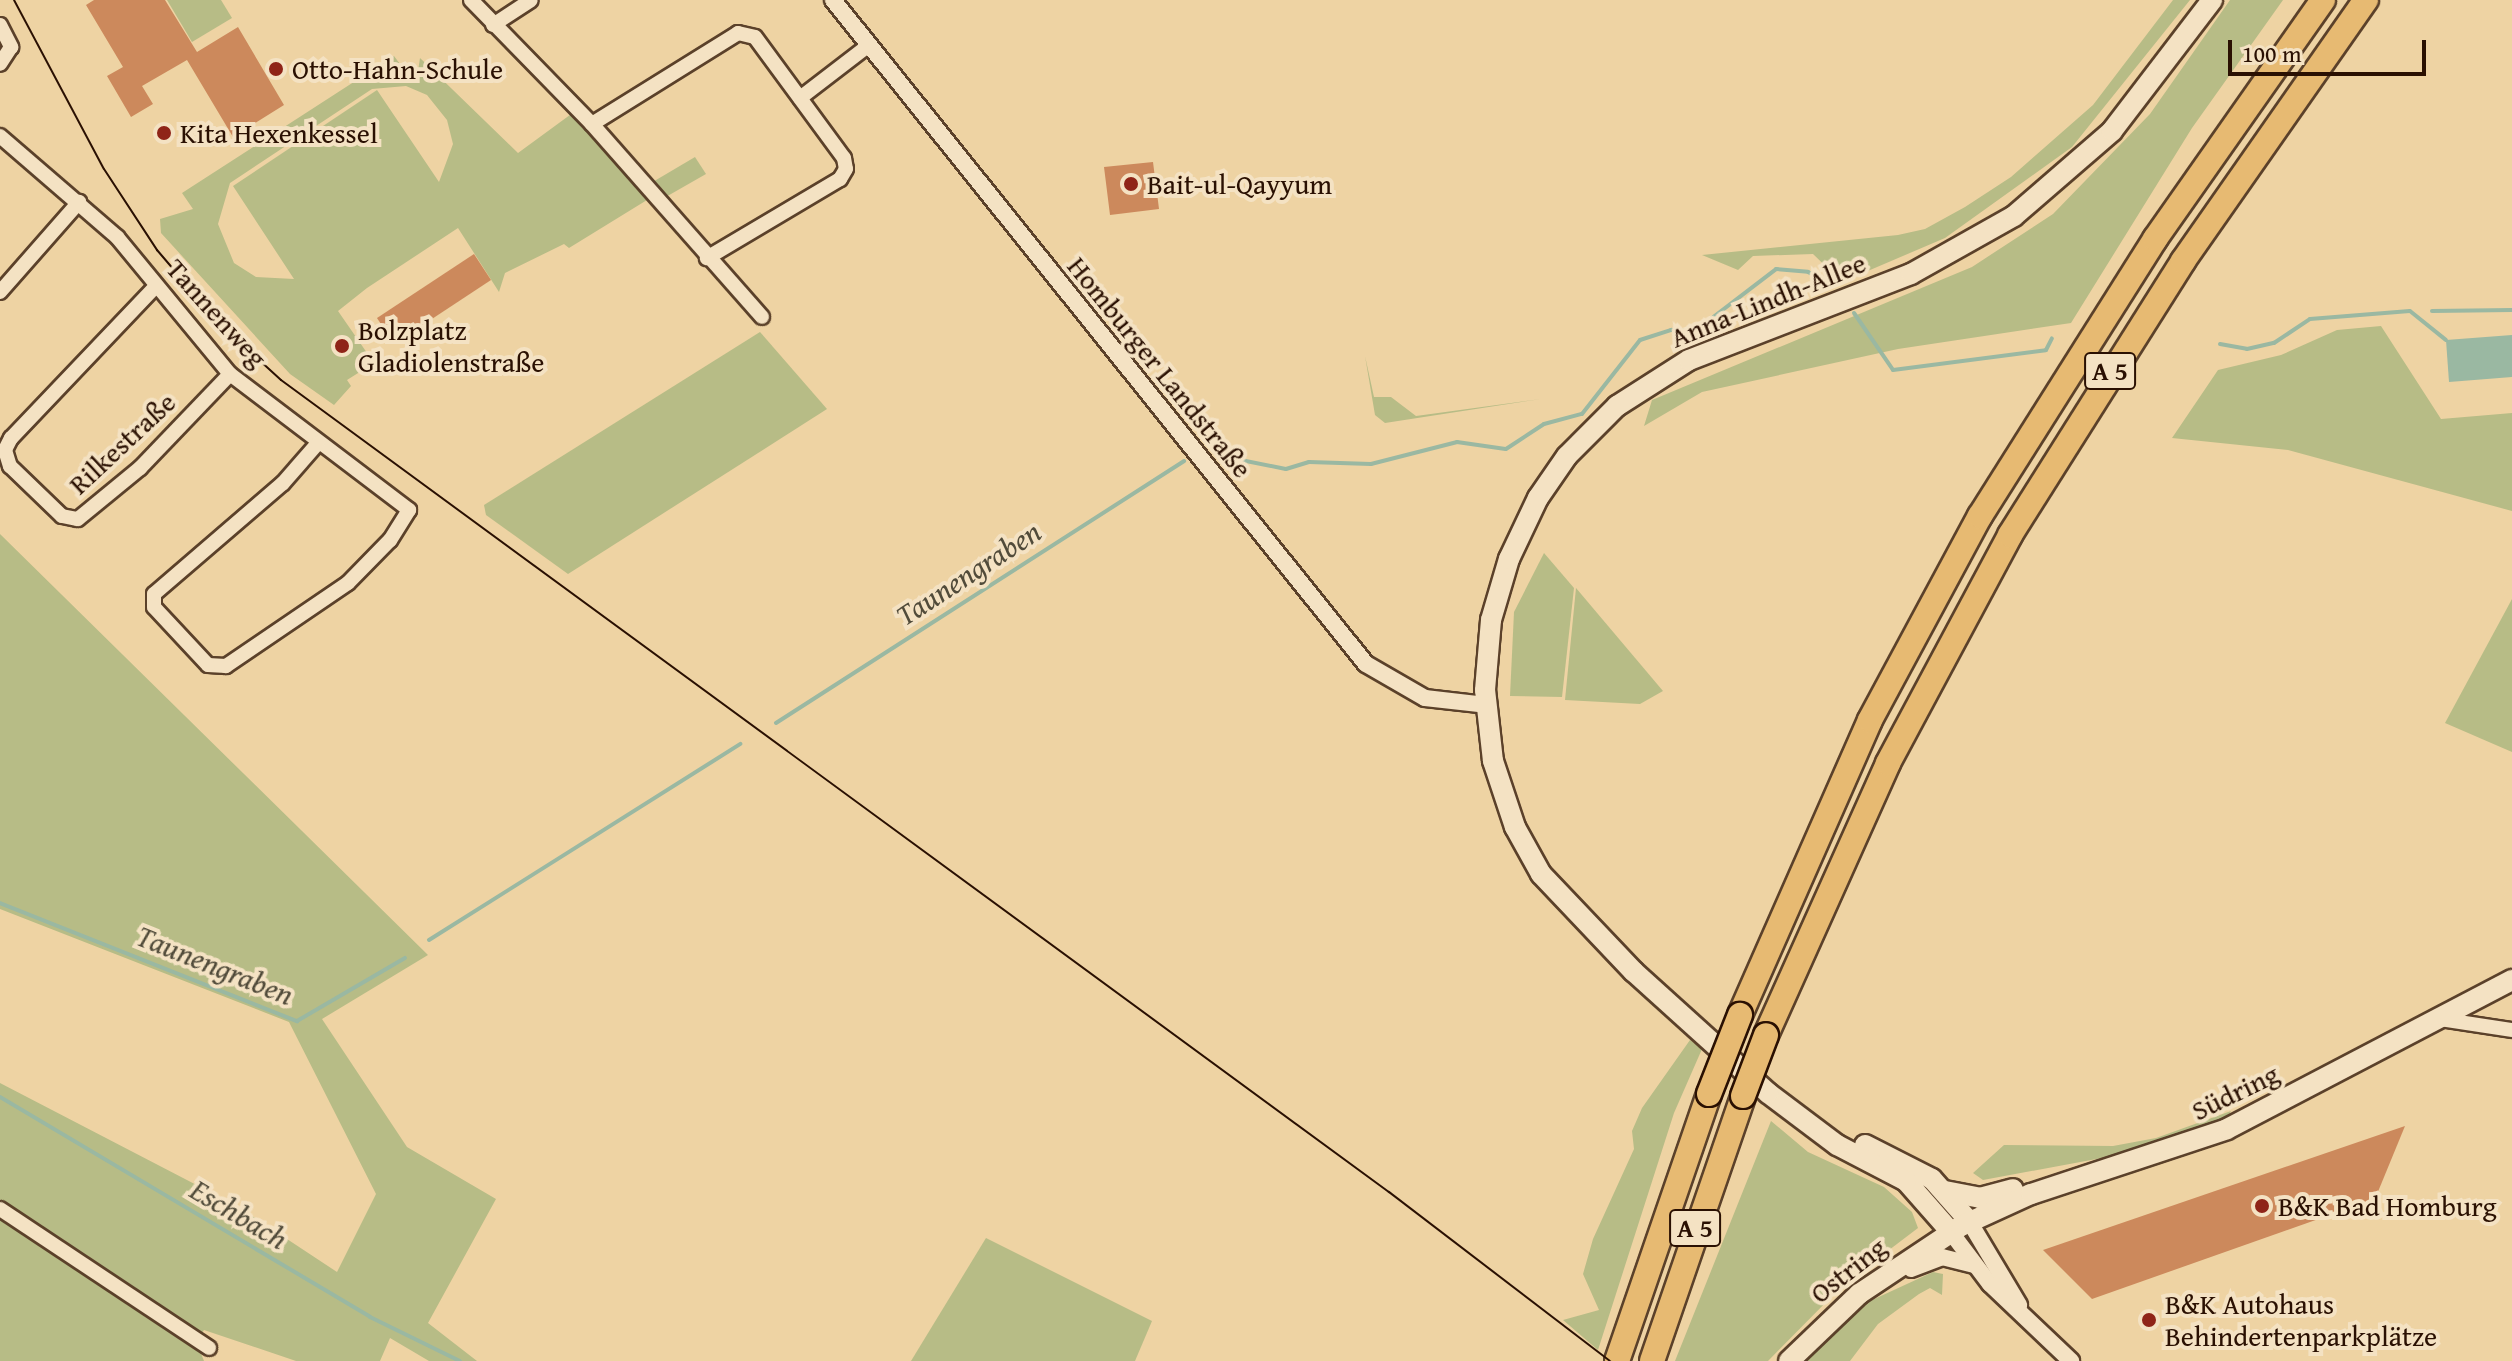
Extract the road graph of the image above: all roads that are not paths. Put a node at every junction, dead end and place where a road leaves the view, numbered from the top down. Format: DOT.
graph roads {
  1 [pos="471,0"];
  2 [pos="531,0"];
  3 [pos="833,0"];
  4 [pos="2212,0"];
  5 [pos="2323,0"];
  6 [pos="2366,0"];
  7 [pos="0,25"];
  8 [pos="493,25"];
  9 [pos="869,45"];
  10 [pos="0,64"];
  11 [pos="800,98"];
  12 [pos="592,124"];
  13 [pos="0,136"];
  14 [pos="79,202"];
  15 [pos="707,258"];
  16 [pos="156,286"];
  17 [pos="0,292"];
  18 [pos="762,317"];
  19 [pos="230,374"];
  20 [pos="317,444"];
  21 [pos="1486,705"];
  22 [pos="2512,980"];
  23 [pos="2430,1018"];
  24 [pos="2512,1030"];
  25 [pos="1822,1134"];
  26 [pos="2106,1169"];
  27 [pos="1945,1191"];
  28 [pos="0,1209"];
  29 [pos="1959,1226"];
  30 [pos="1973,1265"];
  31 [pos="1859,1294"];
  32 [pos="2024,1314"];
  33 [pos="209,1348"];
  34 [pos="1619,1356"];
  35 [pos="1652,1361"];
  36 [pos="1789,1361"];
  37 [pos="2071,1361"];
  1 -- 8 [label="street"];
  2 -- 8 [label="street"];
  3 -- 9 [label="street, Homburger Landstraße"];
  4 -- 21 [label="main road, Anna-Lindh-Allee"];
  5 -- 34 [label="highway, A 5, bridge"];
  6 -- 35 [label="highway, A 5, bridge"];
  7 -- 10 [label="street"];
  8 -- 12 [label="street"];
  9 -- 11 [label="street"];
  9 -- 21 [label="street, Homburger Landstraße"];
  11 -- 12 [label="street"];
  11 -- 15 [label="street"];
  12 -- 15 [label="street"];
  13 -- 14 [label="street, Tannenweg"];
  14 -- 16 [label="street, Tannenweg"];
  14 -- 17 [label="street"];
  15 -- 18 [label="street"];
  16 -- 19 [label="street, Tannenweg"];
  16 -- 19 [label="street, Rilkestraße"];
  19 -- 20 [label="street, Tannenweg"];
  20 -- 20 [label="street, Tannenweg"];
  21 -- 25 [label="main road, Anna-Lindh-Allee"];
  22 -- 23 [label="main road, Südring"];
  23 -- 24 [label="street"];
  23 -- 26 [label="main road, Südring"];
  25 -- 27 [label="main road"];
  25 -- 29 [label="main road"];
  26 -- 27 [label="main road"];
  26 -- 29 [label="main road, Südring"];
  27 -- 29 [label="main road"];
  28 -- 33 [label="street"];
  29 -- 30 [label="street"];
  29 -- 31 [label="main road, Ostring"];
  29 -- 32 [label="street"];
  30 -- 31 [label="street"];
  30 -- 32 [label="street"];
  31 -- 36 [label="main road, Ostring"];
  32 -- 37 [label="street"];
}
